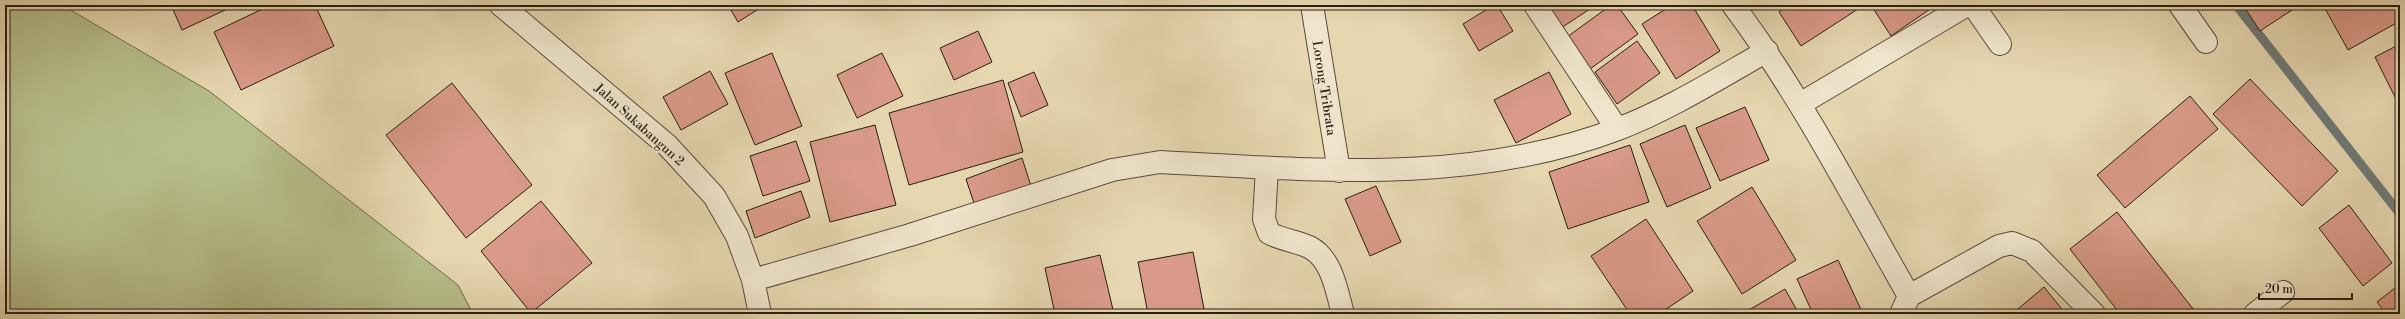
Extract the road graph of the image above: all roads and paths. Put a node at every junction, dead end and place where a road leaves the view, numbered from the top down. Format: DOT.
graph roads {
  1 [pos="1312,5"];
  2 [pos="1535,5"];
  3 [pos="1733,5"];
  4 [pos="1967,5"];
  5 [pos="1973,5"];
  6 [pos="2180,5"];
  7 [pos="512,8"];
  8 [pos="2206,42"];
  9 [pos="2000,44"];
  10 [pos="1767,51"];
  11 [pos="1800,104"];
  12 [pos="1618,129"];
  13 [pos="1267,168"];
  14 [pos="1339,171"];
  15 [pos="753,280"];
  16 [pos="2283,292"];
  17 [pos="1905,305"];
  18 [pos="760,314"];
  19 [pos="1343,314"];
  20 [pos="2094,314"];
  21 [pos="2255,314"];
  1 -- 14 [label="street, Lorong Tribrata"];
  2 -- 12 [label="street"];
  3 -- 10 [label="street"];
  4 -- 11 [label="street"];
  5 -- 9 [label="street"];
  6 -- 8 [label="street"];
  7 -- 15 [label="street, Jalan Sukabangun 2"];
  10 -- 11 [label="street"];
  10 -- 12 [label="street"];
  11 -- 17 [label="street"];
  12 -- 14 [label="street"];
  13 -- 14 [label="street"];
  13 -- 15 [label="street"];
  13 -- 19 [label="street"];
  15 -- 18 [label="street, Jalan Sukabangun 2"];
  16 -- 21 [label="street"];
  17 -- 20 [label="street"];
}
